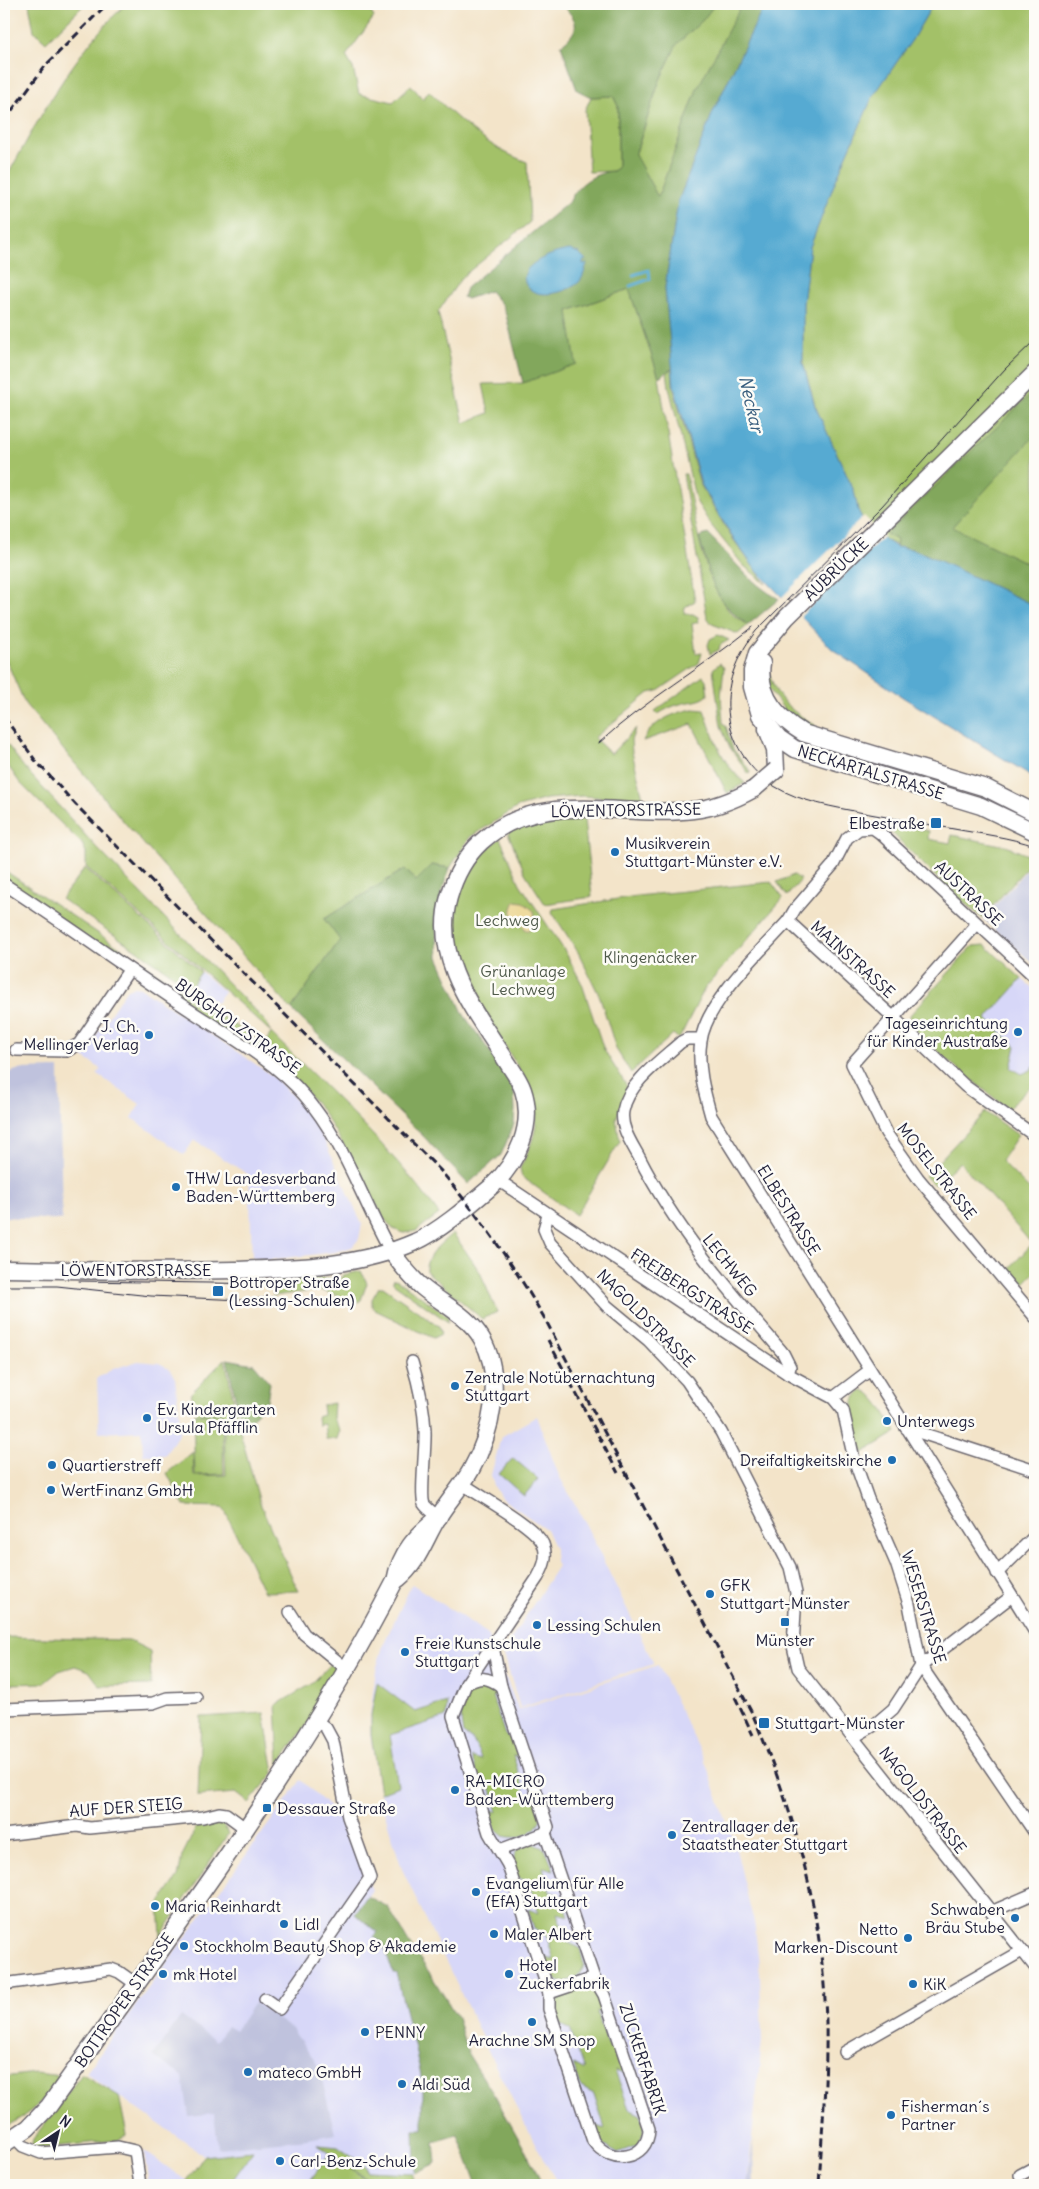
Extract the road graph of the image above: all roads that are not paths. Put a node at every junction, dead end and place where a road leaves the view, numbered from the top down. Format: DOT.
graph roads {
  1 [pos="1035,373"];
  2 [pos="782,623"];
  3 [pos="766,644"];
  4 [pos="764,722"];
  5 [pos="803,733"];
  6 [pos="794,749"];
  7 [pos="776,770"];
  8 [pos="1035,813"];
  9 [pos="1035,832"];
  10 [pos="880,834"];
  11 [pos="4,884"];
  12 [pos="788,922"];
  13 [pos="977,924"];
  14 [pos="129,970"];
  15 [pos="1035,977"];
  16 [pos="894,1018"];
  17 [pos="701,1039"];
  18 [pos="16,1050"];
  19 [pos="1035,1136"];
  20 [pos="498,1180"];
  21 [pos="548,1215"];
  22 [pos="390,1250"];
  23 [pos="4,1269"];
  24 [pos="1035,1317"];
  25 [pos="412,1362"];
  26 [pos="870,1370"];
  27 [pos="788,1374"];
  28 [pos="833,1398"];
  29 [pos="906,1428"];
  30 [pos="1035,1470"];
  31 [pos="463,1484"];
  32 [pos="439,1517"];
  33 [pos="1035,1536"];
  34 [pos="997,1573"];
  35 [pos="1012,1596"];
  36 [pos="290,1612"];
  37 [pos="1035,1632"];
  38 [pos="493,1647"];
  39 [pos="921,1666"];
  40 [pos="348,1670"];
  41 [pos="466,1684"];
  42 [pos="501,1686"];
  43 [pos="196,1697"];
  44 [pos="4,1710"];
  45 [pos="317,1721"];
  46 [pos="854,1737"];
  47 [pos="246,1828"];
  48 [pos="545,1833"];
  49 [pos="1035,1833"];
  50 [pos="4,1835"];
  51 [pos="500,1850"];
  52 [pos="1035,1893"];
  53 [pos="992,1912"];
  54 [pos="1022,1951"];
  55 [pos="1035,1967"];
  56 [pos="594,1978"];
  57 [pos="4,1984"];
  58 [pos="136,1984"];
  59 [pos="549,1993"];
  60 [pos="265,1999"];
  61 [pos="845,2052"];
  62 [pos="9,2141"];
  63 [pos="1035,2168"];
  64 [pos="1020,2175"];
  65 [pos="140,2185"];
  1 -- 2 [label="main road, AUBRÜCKE"];
  2 -- 3 [label="main road, NECKARTALSTRASSE"];
  3 -- 4 [label="main road, NECKARTALSTRASSE"];
  3 -- 5 [label="main road, NECKARTALSTRASSE"];
  4 -- 6 [label="main road, NECKARTALSTRASSE"];
  4 -- 7 [label="main road"];
  5 -- 6 [label="main road, LÖWENTORSTRASSE"];
  5 -- 8 [label="main road, NECKARTALSTRASSE"];
  6 -- 7 [label="main road, LÖWENTORSTRASSE"];
  6 -- 9 [label="main road, NECKARTALSTRASSE"];
  7 -- 20 [label="main road, LÖWENTORSTRASSE, bridge"];
  10 -- 12 [label="street, ELBESTRASSE"];
  10 -- 13 [label="street, AUSTRASSE"];
  11 -- 14 [label="street, BURGHOLZSTRASSE"];
  12 -- 16 [label="street, MAINSTRASSE"];
  12 -- 17 [label="street, ELBESTRASSE"];
  13 -- 15 [label="street, AUSTRASSE"];
  13 -- 16 [label="street, MOSELSTRASSE"];
  14 -- 18 [label="street"];
  14 -- 22 [label="street, BURGHOLZSTRASSE"];
  16 -- 19 [label="street, MAINSTRASSE"];
  16 -- 24 [label="street, MOSELSTRASSE"];
  17 -- 26 [label="street, ELBESTRASSE"];
  17 -- 27 [label="street, LECHWEG"];
  20 -- 21 [label="street, FREIBERGSTRASSE"];
  20 -- 22 [label="main road, LÖWENTORSTRASSE"];
  21 -- 27 [label="street, FREIBERGSTRASSE"];
  21 -- 46 [label="street, NAGOLDSTRASSE"];
  22 -- 23 [label="main road, LÖWENTORSTRASSE"];
  22 -- 31 [label="main road, BOTTROPER STRASSE"];
  25 -- 32 [label="street"];
  26 -- 28 [label="street"];
  26 -- 29 [label="street, ELBESTRASSE"];
  27 -- 28 [label="street, FREIBERGSTRASSE"];
  28 -- 39 [label="street, WESERSTRASSE"];
  29 -- 30 [label="street"];
  29 -- 34 [label="street, ELBESTRASSE"];
  31 -- 32 [label="main road, BOTTROPER STRASSE"];
  31 -- 38 [label="street, ZUCKERFABRIK"];
  32 -- 40 [label="main road, BOTTROPER STRASSE"];
  33 -- 34 [label="street"];
  34 -- 35 [label="street, ELBESTRASSE"];
  35 -- 37 [label="street, ELBESTRASSE"];
  35 -- 39 [label="street"];
  36 -- 40 [label="street"];
  38 -- 41 [label="street, ZUCKERFABRIK"];
  38 -- 42 [label="street, ZUCKERFABRIK"];
  39 -- 46 [label="street"];
  39 -- 49 [label="street, WESERSTRASSE"];
  40 -- 45 [label="main road, BOTTROPER STRASSE"];
  41 -- 42 [label="street"];
  41 -- 51 [label="street, ZUCKERFABRIK"];
  42 -- 48 [label="street, ZUCKERFABRIK"];
  43 -- 44 [label="street"];
  45 -- 47 [label="main road, BOTTROPER STRASSE"];
  45 -- 60 [label="street"];
  46 -- 53 [label="street, NAGOLDSTRASSE"];
  47 -- 50 [label="street, AUF DER STEIG"];
  47 -- 58 [label="main road, BOTTROPER STRASSE"];
  48 -- 51 [label="street"];
  48 -- 56 [label="street, ZUCKERFABRIK"];
  51 -- 59 [label="street, ZUCKERFABRIK"];
  52 -- 53 [label="street"];
  53 -- 54 [label="street, NAGOLDSTRASSE"];
  54 -- 55 [label="street, NAGOLDSTRASSE"];
  54 -- 61 [label="street"];
  56 -- 59 [label="street"];
  56 -- 59 [label="street, ZUCKERFABRIK"];
  57 -- 58 [label="street"];
  58 -- 62 [label="main road, BOTTROPER STRASSE"];
  62 -- 65 [label="street"];
  63 -- 64 [label="street"];
}
